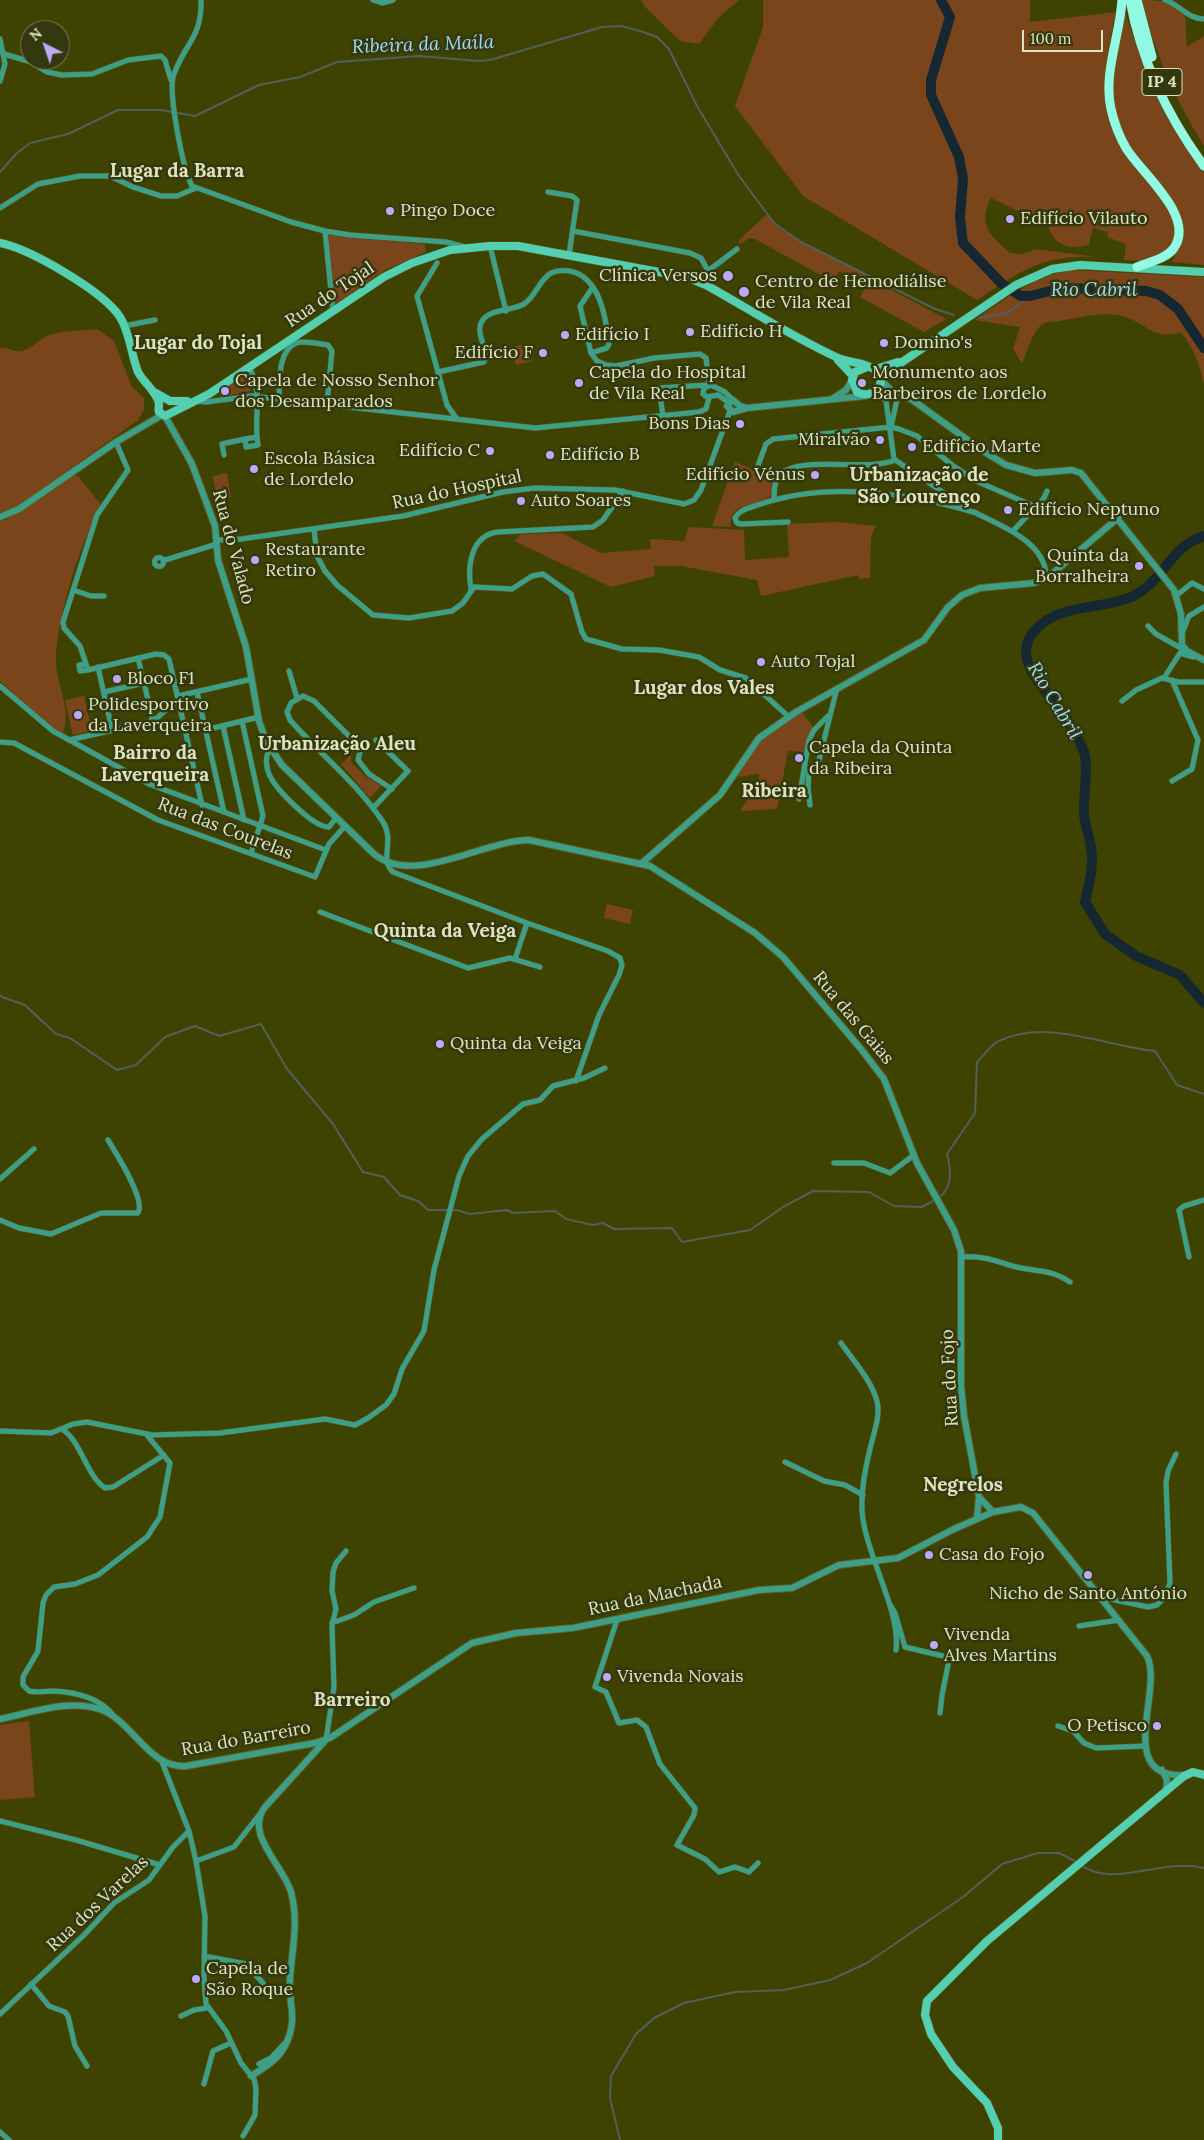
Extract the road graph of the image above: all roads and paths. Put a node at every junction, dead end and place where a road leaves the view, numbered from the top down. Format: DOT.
graph roads {
  1 [pos="201,0"];
  2 [pos="373,0"];
  3 [pos="393,0"];
  4 [pos="1122,0"];
  5 [pos="1130,0"];
  6 [pos="1136,0"];
  7 [pos="1165,0"];
  8 [pos="1204,19"];
  9 [pos="0,39"];
  10 [pos="4,54"];
  11 [pos="0,81"];
  12 [pos="172,82"];
  13 [pos="1204,157"];
  14 [pos="1204,166"];
  15 [pos="196,188"];
  16 [pos="548,192"];
  17 [pos="0,208"];
  18 [pos="325,231"];
  19 [pos="572,231"];
  20 [pos="436,242"];
  21 [pos="0,243"];
  22 [pos="490,246"];
  23 [pos="466,247"];
  24 [pos="737,249"];
  25 [pos="436,254"];
  26 [pos="569,255"];
  27 [pos="437,263"];
  28 [pos="1137,267"];
  29 [pos="708,270"];
  30 [pos="1204,272"];
  31 [pos="696,280"];
  32 [pos="593,287"];
  33 [pos="333,311"];
  34 [pos="506,311"];
  35 [pos="155,320"];
  36 [pos="124,326"];
  37 [pos="920,352"];
  38 [pos="591,353"];
  39 [pos="837,358"];
  40 [pos="870,367"];
  41 [pos="249,368"];
  42 [pos="438,372"];
  43 [pos="852,378"];
  44 [pos="881,379"];
  45 [pos="147,385"];
  46 [pos="711,385"];
  47 [pos="716,394"];
  48 [pos="896,394"];
  49 [pos="868,395"];
  50 [pos="881,395"];
  51 [pos="258,397"];
  52 [pos="709,398"];
  53 [pos="279,399"];
  54 [pos="829,400"];
  55 [pos="169,401"];
  56 [pos="194,401"];
  57 [pos="327,404"];
  58 [pos="158,405"];
  59 [pos="733,406"];
  60 [pos="168,414"];
  61 [pos="663,416"];
  62 [pos="458,420"];
  63 [pos="145,424"];
  64 [pos="891,427"];
  65 [pos="116,442"];
  66 [pos="224,456"];
  67 [pos="895,460"];
  68 [pos="756,471"];
  69 [pos="622,491"];
  70 [pos="1047,491"];
  71 [pos="774,500"];
  72 [pos="1036,507"];
  73 [pos="976,513"];
  74 [pos="0,517"];
  75 [pos="1118,518"];
  76 [pos="788,522"];
  77 [pos="314,529"];
  78 [pos="1013,531"];
  79 [pos="217,542"];
  80 [pos="165,560"];
  81 [pos="1046,579"];
  82 [pos="471,589"];
  83 [pos="1204,589"];
  84 [pos="73,590"];
  85 [pos="1175,592"];
  86 [pos="104,596"];
  87 [pos="1204,607"];
  88 [pos="1148,626"];
  89 [pos="1187,651"];
  90 [pos="138,658"];
  91 [pos="1201,659"];
  92 [pos="98,667"];
  93 [pos="289,671"];
  94 [pos="1164,678"];
  95 [pos="252,679"];
  96 [pos="1172,680"];
  97 [pos="1204,682"];
  98 [pos="144,683"];
  99 [pos="0,686"];
  100 [pos="837,688"];
  101 [pos="104,692"];
  102 [pos="197,692"];
  103 [pos="178,696"];
  104 [pos="297,698"];
  105 [pos="1122,701"];
  106 [pos="180,702"];
  107 [pos="828,716"];
  108 [pos="259,717"];
  109 [pos="789,717"];
  110 [pos="153,721"];
  111 [pos="242,721"];
  112 [pos="223,726"];
  113 [pos="112,730"];
  114 [pos="205,730"];
  115 [pos="69,740"];
  116 [pos="376,740"];
  117 [pos="0,742"];
  118 [pos="269,748"];
  119 [pos="1172,781"];
  120 [pos="392,789"];
  121 [pos="799,799"];
  122 [pos="202,805"];
  123 [pos="810,805"];
  124 [pos="372,808"];
  125 [pos="224,812"];
  126 [pos="336,818"];
  127 [pos="244,820"];
  128 [pos="262,826"];
  129 [pos="345,826"];
  130 [pos="387,848"];
  131 [pos="326,850"];
  132 [pos="251,853"];
  133 [pos="376,856"];
  134 [pos="642,863"];
  135 [pos="387,864"];
  136 [pos="399,866"];
  137 [pos="399,876"];
  138 [pos="320,912"];
  139 [pos="527,923"];
  140 [pos="515,959"];
  141 [pos="540,967"];
  142 [pos="604,1068"];
  143 [pos="576,1081"];
  144 [pos="108,1140"];
  145 [pos="34,1149"];
  146 [pos="914,1155"];
  147 [pos="834,1163"];
  148 [pos="0,1179"];
  149 [pos="1204,1200"];
  150 [pos="0,1220"];
  151 [pos="962,1257"];
  152 [pos="1189,1257"];
  153 [pos="1070,1282"];
  154 [pos="841,1343"];
  155 [pos="62,1430"];
  156 [pos="0,1431"];
  157 [pos="146,1434"];
  158 [pos="1176,1454"];
  159 [pos="164,1455"];
  160 [pos="785,1462"];
  161 [pos="863,1495"];
  162 [pos="979,1497"];
  163 [pos="993,1512"];
  164 [pos="976,1518"];
  165 [pos="346,1551"];
  166 [pos="874,1561"];
  167 [pos="414,1588"];
  168 [pos="1101,1597"];
  169 [pos="887,1602"];
  170 [pos="617,1620"];
  171 [pos="1119,1620"];
  172 [pos="332,1623"];
  173 [pos="1079,1626"];
  174 [pos="458,1650"];
  175 [pos="896,1650"];
  176 [pos="940,1713"];
  177 [pos="115,1717"];
  178 [pos="0,1719"];
  179 [pos="1058,1726"];
  180 [pos="326,1740"];
  181 [pos="1146,1746"];
  182 [pos="162,1762"];
  183 [pos="1162,1770"];
  184 [pos="1186,1775"];
  185 [pos="1204,1775"];
  186 [pos="1166,1792"];
  187 [pos="260,1815"];
  188 [pos="0,1821"];
  189 [pos="189,1831"];
  190 [pos="196,1861"];
  191 [pos="758,1862"];
  192 [pos="160,1865"];
  193 [pos="204,1956"];
  194 [pos="263,1983"];
  195 [pos="31,1984"];
  196 [pos="207,2008"];
  197 [pos="0,2014"];
  198 [pos="181,2016"];
  199 [pos="290,2034"];
  200 [pos="231,2043"];
  201 [pos="259,2064"];
  202 [pos="87,2066"];
  203 [pos="251,2076"];
  204 [pos="204,2084"];
  205 [pos="0,2132"];
  206 [pos="243,2136"];
  207 [pos="9,2140"];
  208 [pos="998,2140"];
  1 -- 12 [label="street"];
  2 -- 3 [label="street"];
  4 -- 28 [label="highway"];
  5 -- 14 [label="highway, IP 4"];
  6 -- 13 [label="highway, IP 4"];
  7 -- 8 [label="street"];
  9 -- 10 [label="street"];
  10 -- 11 [label="street"];
  10 -- 12 [label="street"];
  12 -- 15 [label="street"];
  15 -- 17 [label="street"];
  15 -- 18 [label="street"];
  16 -- 19 [label="street"];
  18 -- 20 [label="street"];
  18 -- 33 [label="street"];
  19 -- 26 [label="street"];
  19 -- 29 [label="street"];
  20 -- 23 [label="street"];
  20 -- 25 [label="street"];
  21 -- 36 [label="main road"];
  22 -- 23 [label="main road, Rua do Tojal"];
  22 -- 26 [label="main road, Rua do Tojal"];
  22 -- 34 [label="street"];
  23 -- 25 [label="main road, Rua do Tojal"];
  24 -- 29 [label="street"];
  25 -- 33 [label="main road, Rua do Tojal"];
  26 -- 31 [label="main road, Rua do Tojal"];
  27 -- 42 [label="street"];
  28 -- 30 [label="main road"];
  28 -- 37 [label="main road"];
  29 -- 31 [label="street"];
  31 -- 39 [label="main road, Rua do Tojal"];
  32 -- 34 [label="street"];
  32 -- 38 [label="street"];
  32 -- 38 [label="street"];
  33 -- 41 [label="main road, Rua do Tojal"];
  34 -- 42 [label="street"];
  35 -- 36 [label="street"];
  36 -- 45 [label="main road"];
  37 -- 40 [label="main road"];
  37 -- 44 [label="main road"];
  38 -- 46 [label="street"];
  39 -- 40 [label="main road"];
  39 -- 43 [label="main road"];
  40 -- 43 [label="main road"];
  40 -- 44 [label="main road"];
  41 -- 51 [label="street"];
  41 -- 56 [label="main road, Rua do Tojal"];
  42 -- 62 [label="street"];
  43 -- 49 [label="main road"];
  43 -- 54 [label="street"];
  44 -- 48 [label="street"];
  44 -- 49 [label="main road"];
  45 -- 55 [label="main road"];
  45 -- 58 [label="main road"];
  46 -- 47 [label="street"];
  46 -- 52 [label="street"];
  46 -- 59 [label="street"];
  46 -- 61 [label="street"];
  47 -- 52 [label="street"];
  47 -- 59 [label="street"];
  48 -- 50 [label="street"];
  48 -- 64 [label="street"];
  48 -- 75 [label="street"];
  49 -- 50 [label="street"];
  49 -- 54 [label="street"];
  50 -- 64 [label="street"];
  51 -- 53 [label="street"];
  51 -- 56 [label="street"];
  51 -- 66 [label="street"];
  52 -- 61 [label="street"];
  53 -- 57 [label="street"];
  53 -- 57 [label="street"];
  54 -- 59 [label="street"];
  55 -- 56 [label="main road"];
  55 -- 58 [label="main road"];
  55 -- 60 [label="main road"];
  56 -- 60 [label="main road, Rua do Tojal"];
  57 -- 62 [label="street"];
  58 -- 60 [label="main road"];
  58 -- 63 [label="street"];
  59 -- 69 [label="street, Rua do Hospital"];
  60 -- 63 [label="street"];
  60 -- 79 [label="street, Rua do Valado"];
  61 -- 62 [label="street"];
  63 -- 65 [label="street"];
  64 -- 67 [label="street"];
  64 -- 68 [label="street"];
  64 -- 72 [label="street"];
  65 -- 74 [label="street"];
  65 -- 84 [label="street"];
  67 -- 71 [label="street"];
  67 -- 73 [label="street"];
  69 -- 77 [label="street, Rua do Hospital"];
  69 -- 82 [label="street"];
  70 -- 72 [label="street"];
  71 -- 73 [label="street"];
  71 -- 76 [label="street"];
  72 -- 78 [label="street"];
  73 -- 78 [label="street"];
  75 -- 81 [label="street"];
  75 -- 85 [label="street"];
  77 -- 79 [label="street, Rua do Hospital"];
  77 -- 82 [label="street"];
  78 -- 81 [label="street"];
  79 -- 80 [label="street, Rua do Hospital"];
  79 -- 95 [label="street, Rua do Valado"];
  81 -- 100 [label="street"];
  82 -- 109 [label="street"];
  83 -- 85 [label="street"];
  84 -- 86 [label="street"];
  84 -- 92 [label="street"];
  85 -- 89 [label="street"];
  87 -- 89 [label="street"];
  88 -- 89 [label="street"];
  89 -- 91 [label="street"];
  90 -- 92 [label="street"];
  90 -- 98 [label="street"];
  90 -- 103 [label="street"];
  91 -- 94 [label="street"];
  92 -- 101 [label="street"];
  93 -- 104 [label="street"];
  94 -- 96 [label="street"];
  94 -- 105 [label="street"];
  95 -- 102 [label="street"];
  95 -- 108 [label="street, Rua do Valado"];
  96 -- 97 [label="street"];
  96 -- 119 [label="street"];
  98 -- 101 [label="street"];
  98 -- 110 [label="street"];
  99 -- 115 [label="street"];
  100 -- 107 [label="street"];
  100 -- 109 [label="street"];
  101 -- 113 [label="street"];
  102 -- 103 [label="street"];
  102 -- 114 [label="street"];
  103 -- 106 [label="street"];
  104 -- 120 [label="street"];
  104 -- 124 [label="street"];
  106 -- 110 [label="street"];
  106 -- 122 [label="street"];
  107 -- 121 [label="street"];
  107 -- 123 [label="street"];
  108 -- 111 [label="street"];
  108 -- 118 [label="street, Rua do Valado"];
  109 -- 134 [label="street"];
  110 -- 113 [label="street"];
  111 -- 112 [label="street"];
  111 -- 128 [label="street"];
  112 -- 114 [label="street"];
  112 -- 127 [label="street"];
  113 -- 115 [label="street"];
  114 -- 125 [label="street"];
  115 -- 122 [label="street"];
  116 -- 120 [label="street"];
  117 -- 132 [label="street, Rua das Courelas"];
  118 -- 126 [label="street"];
  118 -- 126 [label="street"];
  120 -- 124 [label="street"];
  122 -- 125 [label="street"];
  124 -- 130 [label="street"];
  125 -- 127 [label="street"];
  126 -- 129 [label="street"];
  127 -- 128 [label="street"];
  128 -- 131 [label="street"];
  128 -- 132 [label="street"];
  129 -- 131 [label="street"];
  129 -- 133 [label="street"];
  130 -- 133 [label="street"];
  130 -- 135 [label="street"];
  131 -- 132 [label="street, Rua das Courelas"];
  133 -- 135 [label="street"];
  134 -- 136 [label="street, Rua das Gaias"];
  134 -- 146 [label="street, Rua das Gaias"];
  135 -- 136 [label="street, Rua das Gaias"];
  135 -- 137 [label="street"];
  136 -- 137 [label="street"];
  137 -- 139 [label="street"];
  138 -- 140 [label="street"];
  139 -- 140 [label="street"];
  139 -- 143 [label="street"];
  140 -- 141 [label="street"];
  142 -- 143 [label="street"];
  143 -- 157 [label="street"];
  144 -- 150 [label="street"];
  145 -- 148 [label="street"];
  146 -- 147 [label="street"];
  146 -- 151 [label="street, Rua das Gaias"];
  149 -- 152 [label="street"];
  151 -- 153 [label="street"];
  151 -- 162 [label="street, Rua do Fojo"];
  154 -- 161 [label="street"];
  155 -- 156 [label="street"];
  155 -- 157 [label="street"];
  155 -- 159 [label="street"];
  157 -- 159 [label="street"];
  158 -- 168 [label="street"];
  159 -- 177 [label="street"];
  160 -- 161 [label="street"];
  161 -- 166 [label="street"];
  162 -- 163 [label="street"];
  162 -- 164 [label="street, Rua do Fojo"];
  163 -- 164 [label="street, Rua da Machada"];
  163 -- 168 [label="street, Rua da Machada"];
  164 -- 166 [label="street, Rua da Machada"];
  165 -- 172 [label="street"];
  166 -- 169 [label="street"];
  166 -- 170 [label="street, Rua da Machada"];
  167 -- 172 [label="street"];
  168 -- 171 [label="street, Rua da Machada"];
  169 -- 175 [label="street"];
  169 -- 176 [label="street"];
  170 -- 174 [label="street, Rua da Machada"];
  170 -- 191 [label="street"];
  171 -- 173 [label="street"];
  171 -- 181 [label="street, Rua da Machada"];
  172 -- 180 [label="street"];
  174 -- 180 [label="street, Rua do Barreiro"];
  177 -- 178 [label="street"];
  177 -- 182 [label="street"];
  179 -- 181 [label="street"];
  180 -- 182 [label="street, Rua do Barreiro"];
  180 -- 187 [label="street"];
  181 -- 183 [label="street"];
  182 -- 189 [label="street"];
  183 -- 184 [label="street"];
  183 -- 186 [label="street"];
  184 -- 185 [label="main road"];
  184 -- 186 [label="main road"];
  186 -- 208 [label="main road"];
  187 -- 190 [label="street"];
  187 -- 199 [label="street"];
  188 -- 192 [label="street"];
  189 -- 190 [label="street"];
  189 -- 192 [label="street, Rua dos Varelas"];
  190 -- 193 [label="street"];
  192 -- 195 [label="street, Rua dos Varelas"];
  193 -- 194 [label="street"];
  193 -- 196 [label="street"];
  195 -- 197 [label="street, Rua dos Varelas"];
  195 -- 202 [label="street"];
  196 -- 198 [label="street"];
  196 -- 200 [label="street"];
  199 -- 201 [label="street"];
  199 -- 203 [label="street"];
  200 -- 203 [label="street"];
  200 -- 204 [label="street"];
  203 -- 206 [label="street"];
  205 -- 207 [label="street"];
}
